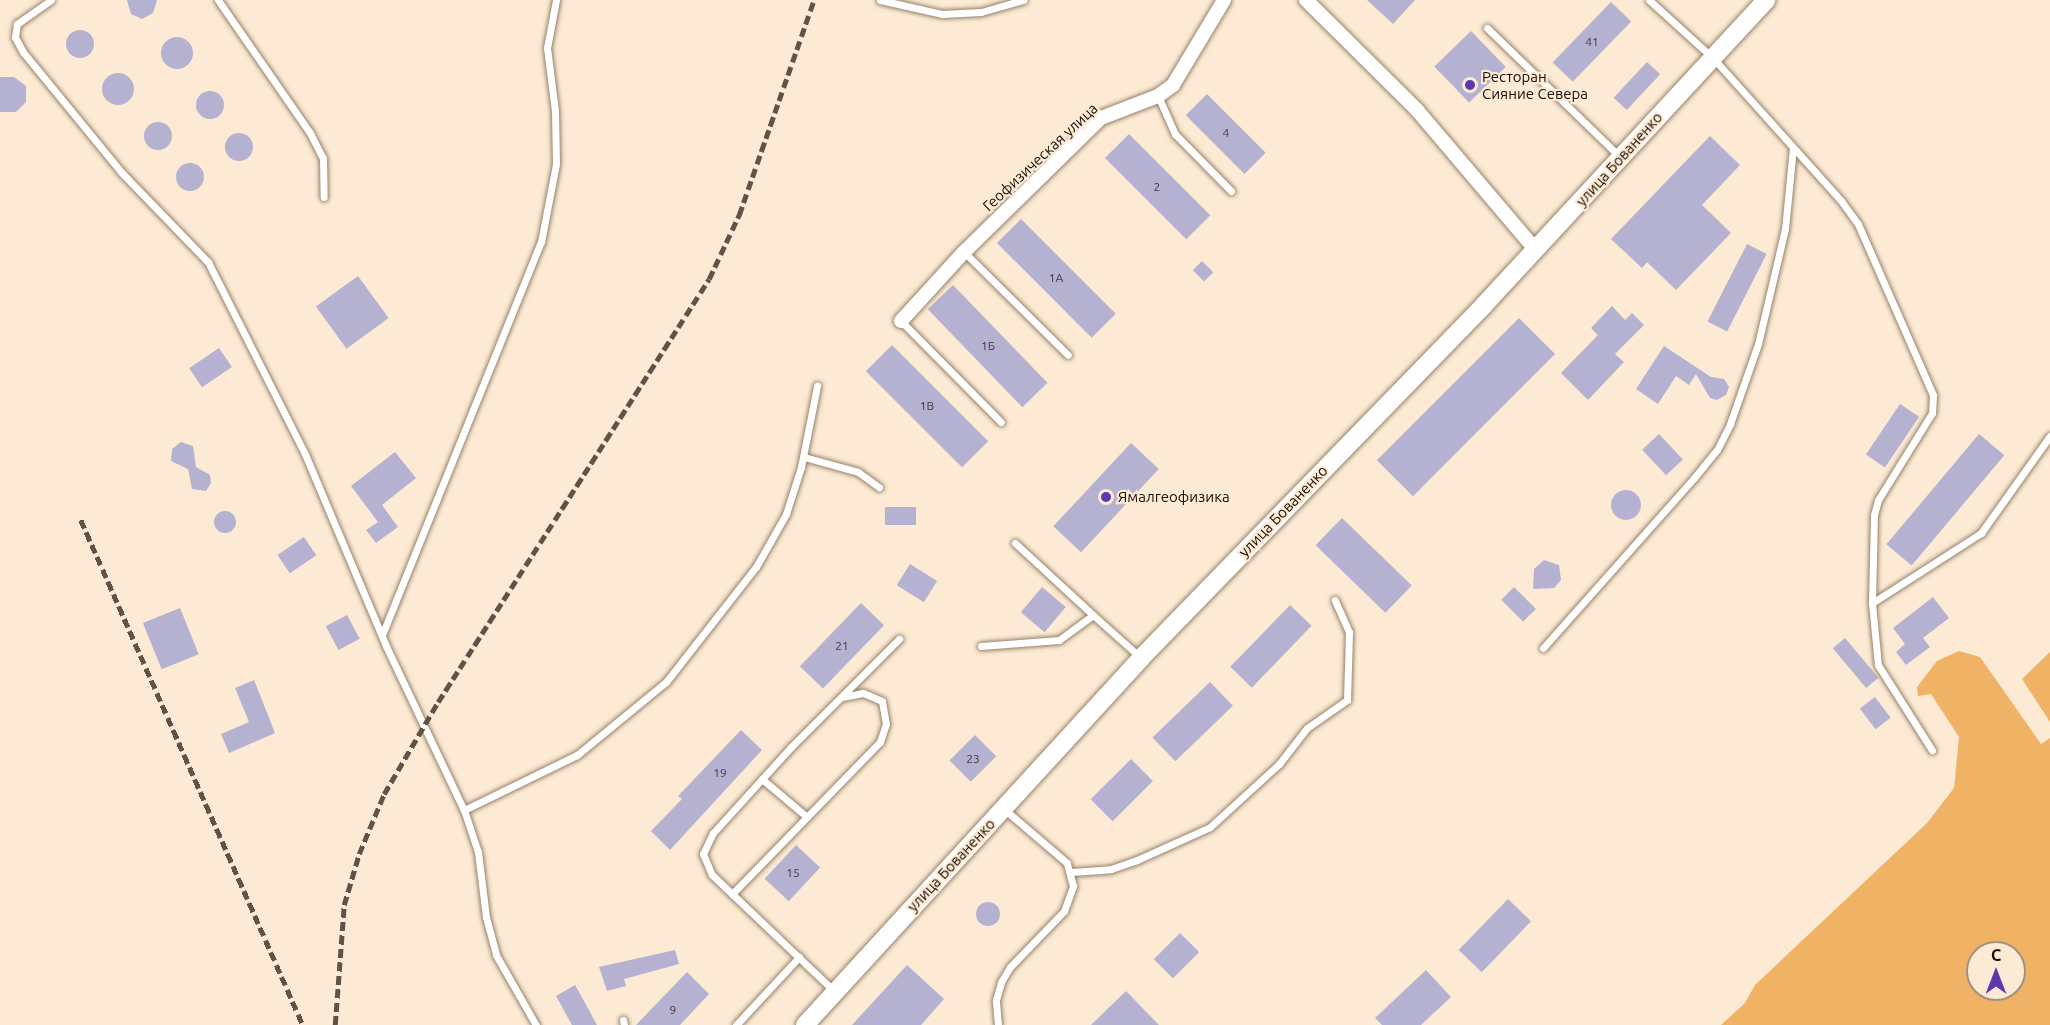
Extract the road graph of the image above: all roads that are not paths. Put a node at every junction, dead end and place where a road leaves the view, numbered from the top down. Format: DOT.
graph roads {
  1 [pos="51,0"];
  2 [pos="218,0"];
  3 [pos="556,0"];
  4 [pos="880,0"];
  5 [pos="1023,0"];
  6 [pos="1224,0"];
  7 [pos="1306,0"];
  8 [pos="1649,0"];
  9 [pos="1766,0"];
  10 [pos="1487,28"];
  11 [pos="1713,58"];
  12 [pos="1158,96"];
  13 [pos="1793,148"];
  14 [pos="1621,158"];
  15 [pos="1231,191"];
  16 [pos="324,197"];
  17 [pos="1535,249"];
  18 [pos="964,252"];
  19 [pos="901,321"];
  20 [pos="1068,355"];
  21 [pos="817,387"];
  22 [pos="1001,422"];
  23 [pos="2050,436"];
  24 [pos="804,457"];
  25 [pos="879,487"];
  26 [pos="1015,543"];
  27 [pos="1335,600"];
  28 [pos="1872,603"];
  29 [pos="1093,615"];
  30 [pos="382,635"];
  31 [pos="899,639"];
  32 [pos="981,646"];
  33 [pos="1543,648"];
  34 [pos="1141,658"];
  35 [pos="839,699"];
  36 [pos="1932,750"];
  37 [pos="762,779"];
  38 [pos="1003,808"];
  39 [pos="464,810"];
  40 [pos="807,817"];
  41 [pos="1072,872"];
  42 [pos="732,894"];
  43 [pos="799,957"];
  44 [pos="836,992"];
  45 [pos="536,1025"];
  46 [pos="736,1025"];
  47 [pos="805,1025"];
  48 [pos="998,1025"];
  1 -- 30 [label="lane"];
  2 -- 16 [label="lane"];
  3 -- 30 [label="lane"];
  4 -- 5 [label="lane"];
  6 -- 12 [label="street, Геофизическая улица"];
  7 -- 17 [label="street"];
  8 -- 11 [label="lane"];
  9 -- 11 [label="street, улица Бованенко"];
  10 -- 14 [label="lane"];
  11 -- 13 [label="lane"];
  11 -- 14 [label="street, улица Бованенко"];
  12 -- 15 [label="lane"];
  12 -- 18 [label="street, Геофизическая улица"];
  13 -- 28 [label="lane"];
  13 -- 33 [label="lane"];
  14 -- 17 [label="street, улица Бованенко"];
  17 -- 34 [label="street, улица Бованенко"];
  18 -- 19 [label="street, Геофизическая улица"];
  18 -- 20 [label="lane"];
  19 -- 22 [label="lane"];
  21 -- 24 [label="lane"];
  23 -- 28 [label="lane"];
  24 -- 25 [label="lane"];
  24 -- 39 [label="lane"];
  26 -- 29 [label="lane"];
  27 -- 41 [label="lane"];
  28 -- 36 [label="lane"];
  29 -- 32 [label="lane"];
  29 -- 34 [label="lane"];
  30 -- 39 [label="lane"];
  31 -- 35 [label="lane"];
  34 -- 38 [label="street, улица Бованенко"];
  35 -- 37 [label="lane"];
  35 -- 40 [label="lane"];
  37 -- 40 [label="lane"];
  37 -- 42 [label="lane"];
  38 -- 41 [label="lane"];
  38 -- 44 [label="street, улица Бованенко"];
  39 -- 45 [label="lane"];
  40 -- 42 [label="lane"];
  41 -- 48 [label="lane"];
  42 -- 43 [label="lane"];
  43 -- 44 [label="lane"];
  43 -- 46 [label="lane"];
  44 -- 47 [label="street, улица Бованенко"];
}
